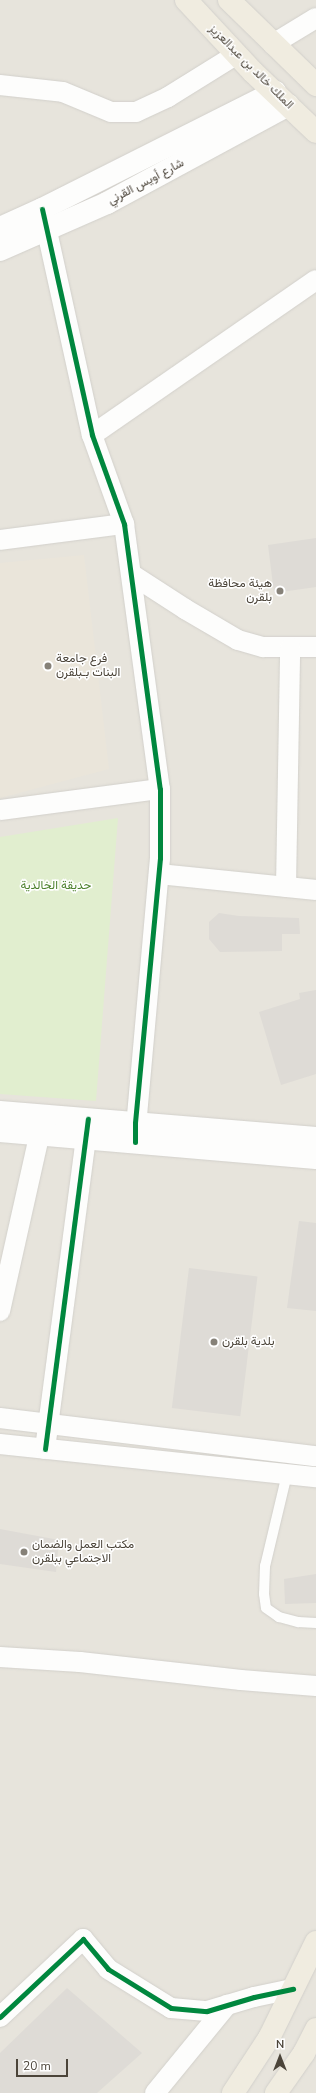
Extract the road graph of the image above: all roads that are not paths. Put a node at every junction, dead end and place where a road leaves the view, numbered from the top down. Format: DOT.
graph roads {
  1 [pos="186,0"];
  2 [pos="229,0"];
  3 [pos="316,18"];
  4 [pos="273,44"];
  5 [pos="237,54"];
  6 [pos="0,85"];
  7 [pos="316,85"];
  8 [pos="281,99"];
  9 [pos="316,132"];
  10 [pos="45,219"];
  11 [pos="0,228"];
  12 [pos="0,250"];
  13 [pos="316,280"];
  14 [pos="92,434"];
  15 [pos="124,524"];
  16 [pos="0,540"];
  17 [pos="131,574"];
  18 [pos="316,647"];
  19 [pos="290,648"];
  20 [pos="160,789"];
  21 [pos="0,810"];
  22 [pos="158,874"];
  23 [pos="286,887"];
  24 [pos="316,890"];
  25 [pos="0,1112"];
  26 [pos="42,1125"];
  27 [pos="87,1129"];
  28 [pos="0,1131"];
  29 [pos="135,1133"];
  30 [pos="316,1138"];
  31 [pos="316,1158"];
  32 [pos="0,1311"];
  33 [pos="0,1418"];
  34 [pos="48,1423"];
  35 [pos="0,1444"];
  36 [pos="45,1449"];
  37 [pos="316,1456"];
  38 [pos="287,1474"];
  39 [pos="316,1477"];
  40 [pos="316,1623"];
  41 [pos="0,1657"];
  42 [pos="316,1686"];
  43 [pos="316,1942"];
  44 [pos="293,1989"];
  45 [pos="227,2005"];
  46 [pos="0,2017"];
  47 [pos="316,2029"];
  48 [pos="155,2093"];
  49 [pos="234,2093"];
  50 [pos="276,2093"];
  1 -- 5 [label="highway, الملك خالد بن عبدالعزيز"];
  2 -- 4 [label="highway"];
  3 -- 4 [label="street"];
  4 -- 7 [label="highway"];
  5 -- 6 [label="street"];
  5 -- 8 [label="highway, الملك خالد بن عبدالعزيز"];
  8 -- 9 [label="highway, الملك خالد بن عبدالعزيز"];
  8 -- 10 [label="street, شارع أويس القرني"];
  10 -- 11 [label="street, شارع أويس القرني"];
  10 -- 12 [label="street, شارع أويس القرني"];
  10 -- 14 [label="street"];
  13 -- 14 [label="street"];
  14 -- 15 [label="street"];
  15 -- 16 [label="street"];
  15 -- 17 [label="street"];
  17 -- 19 [label="street"];
  17 -- 20 [label="street"];
  18 -- 19 [label="street"];
  19 -- 23 [label="street"];
  20 -- 21 [label="street"];
  20 -- 22 [label="street"];
  22 -- 23 [label="street"];
  22 -- 29 [label="street"];
  23 -- 24 [label="street"];
  25 -- 26 [label="street"];
  26 -- 27 [label="street"];
  26 -- 28 [label="street"];
  26 -- 32 [label="street"];
  27 -- 29 [label="street"];
  27 -- 34 [label="street"];
  29 -- 30 [label="street"];
  29 -- 31 [label="street"];
  33 -- 34 [label="street"];
  34 -- 36 [label="street"];
  34 -- 37 [label="street"];
  35 -- 36 [label="street"];
  36 -- 38 [label="street"];
  38 -- 39 [label="street"];
  38 -- 40 [label="lane"];
  41 -- 42 [label="street"];
  43 -- 44 [label="highway"];
  44 -- 45 [label="street"];
  44 -- 49 [label="highway"];
  45 -- 46 [label="street"];
  45 -- 48 [label="street"];
  47 -- 50 [label="highway"];
}
